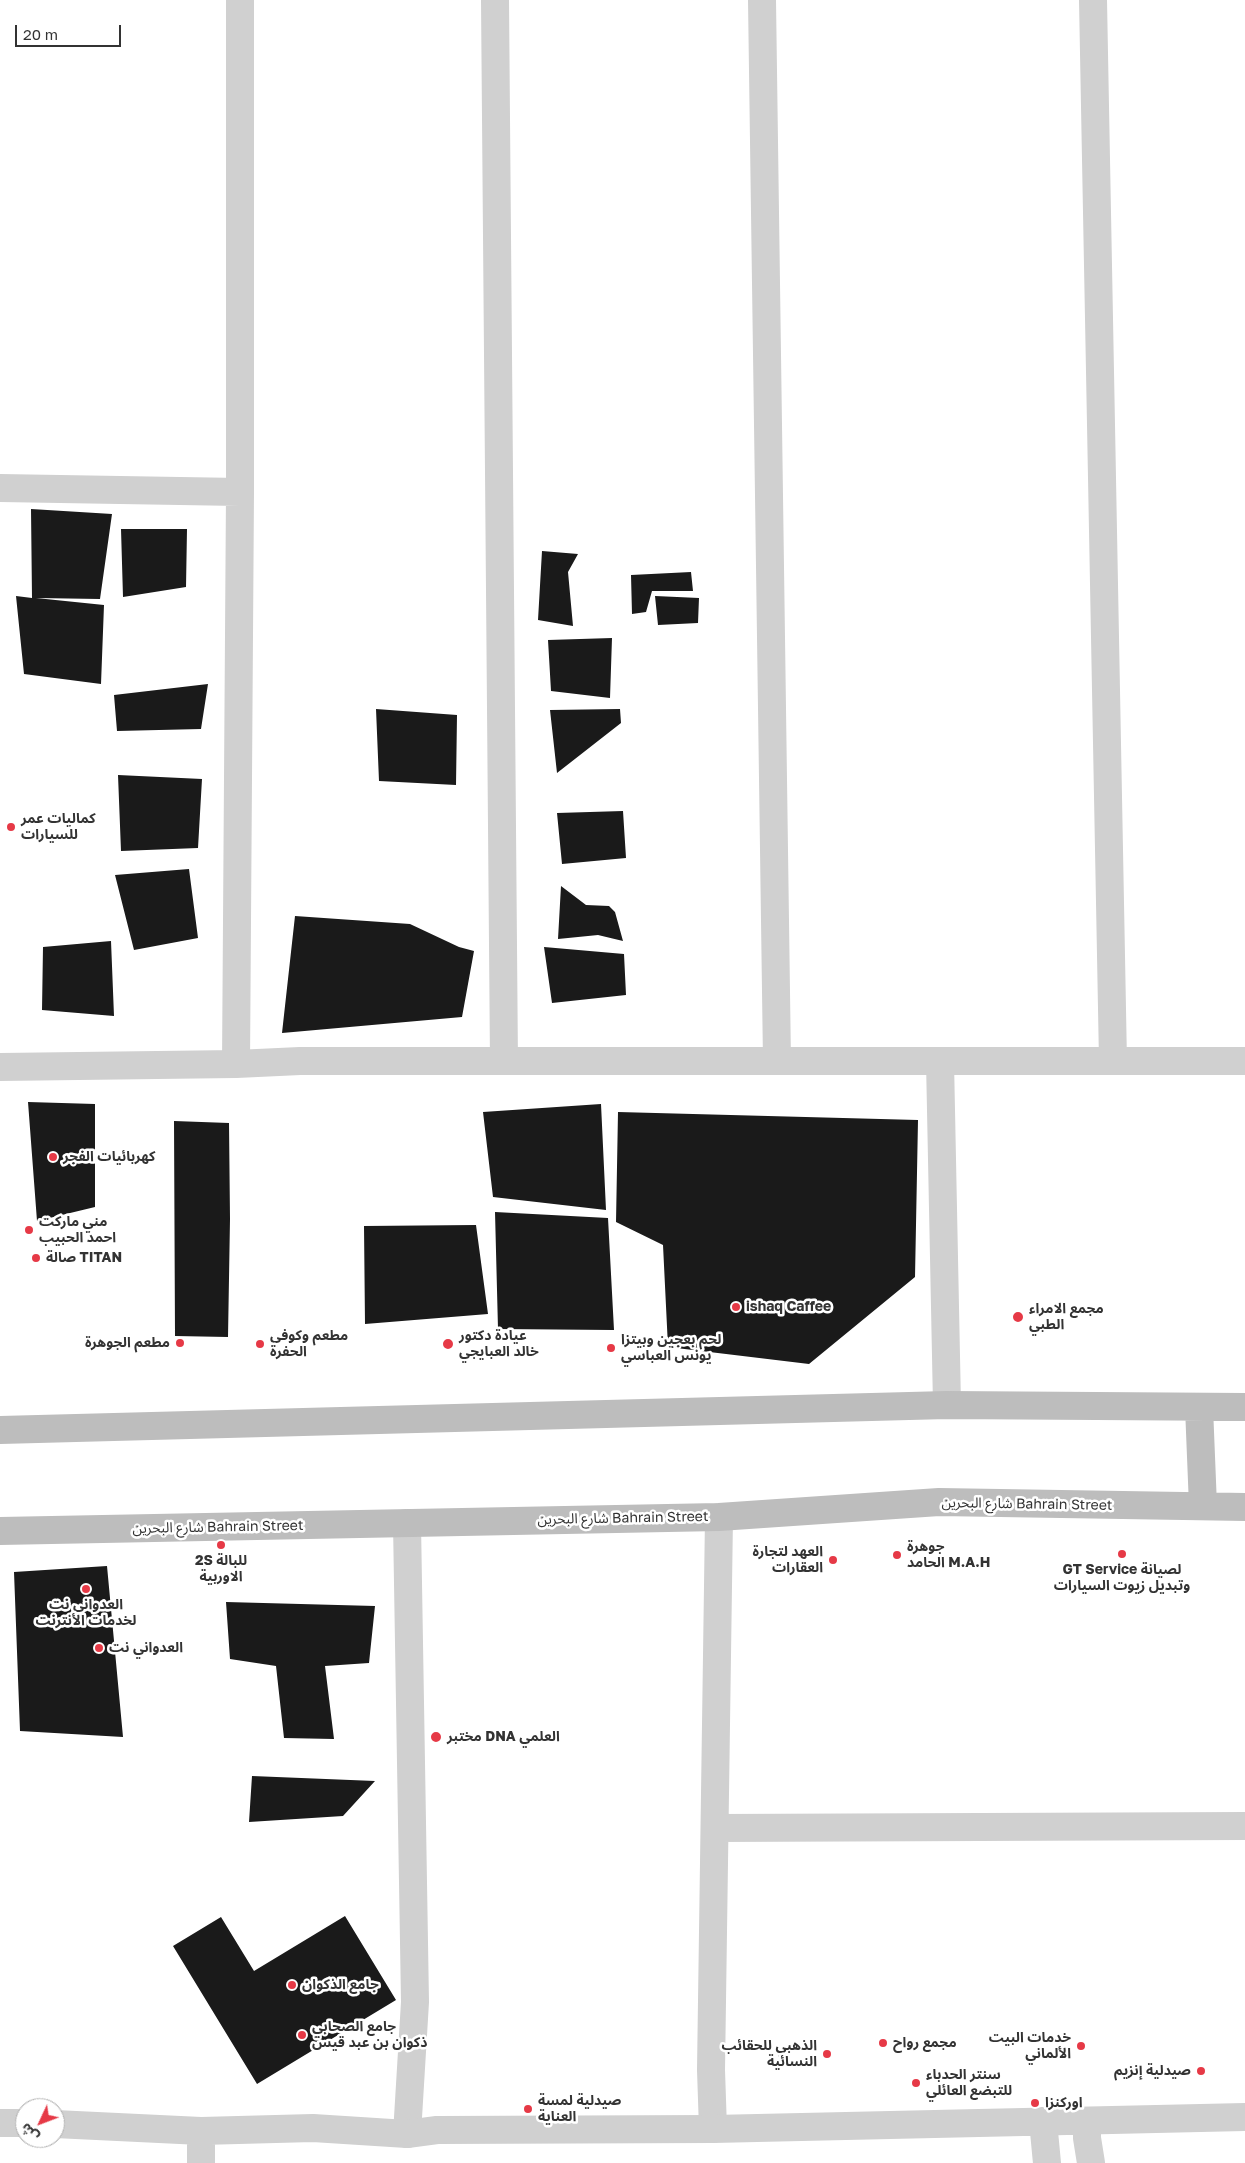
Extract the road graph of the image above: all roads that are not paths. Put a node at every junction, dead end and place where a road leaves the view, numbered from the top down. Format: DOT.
graph roads {
  1 [pos="240,0"];
  2 [pos="495,0"];
  3 [pos="762,0"];
  4 [pos="1093,0"];
  5 [pos="0,488"];
  6 [pos="240,492"];
  7 [pos="504,1061"];
  8 [pos="777,1061"];
  9 [pos="940,1061"];
  10 [pos="1113,1061"];
  11 [pos="1245,1061"];
  12 [pos="236,1064"];
  13 [pos="0,1067"];
  14 [pos="948,1405"];
  15 [pos="1199,1406"];
  16 [pos="1245,1407"];
  17 [pos="0,1430"];
  18 [pos="1203,1506"];
  19 [pos="1245,1506"];
  20 [pos="719,1516"];
  21 [pos="407,1523"];
  22 [pos="0,1531"];
  23 [pos="1245,1826"];
  24 [pos="716,1828"];
  25 [pos="1245,2117"];
  26 [pos="1043,2121"];
  27 [pos="1087,2121"];
  28 [pos="0,2123"];
  29 [pos="15,2123"];
  30 [pos="65,2124"];
  31 [pos="714,2129"];
  32 [pos="201,2131"];
  33 [pos="407,2134"];
  34 [pos="201,2163"];
  35 [pos="1047,2163"];
  36 [pos="1091,2163"];
  1 -- 6 [label="street"];
  2 -- 7 [label="street"];
  3 -- 8 [label="street"];
  4 -- 10 [label="street"];
  5 -- 6 [label="street"];
  6 -- 12 [label="street"];
  7 -- 8 [label="street"];
  7 -- 12 [label="street"];
  8 -- 9 [label="street"];
  9 -- 10 [label="street"];
  9 -- 14 [label="street"];
  10 -- 11 [label="street"];
  12 -- 13 [label="street"];
  14 -- 15 [label="main road"];
  14 -- 17 [label="main road"];
  15 -- 16 [label="main road"];
  15 -- 18 [label="main road"];
  18 -- 19 [label="main road, شارع البحرين Bahrain Street"];
  18 -- 20 [label="main road, شارع البحرين Bahrain Street"];
  20 -- 21 [label="main road, شارع البحرين Bahrain Street"];
  20 -- 24 [label="street"];
  21 -- 22 [label="main road, شارع البحرين Bahrain Street"];
  21 -- 33 [label="street"];
  23 -- 24 [label="street"];
  24 -- 31 [label="street"];
  25 -- 27 [label="street"];
  26 -- 27 [label="street"];
  26 -- 31 [label="street"];
  26 -- 35 [label="street"];
  27 -- 36 [label="street"];
  28 -- 29 [label="street"];
  30 -- 32 [label="street"];
  31 -- 33 [label="street"];
  32 -- 33 [label="street"];
  32 -- 34 [label="street"];
}
